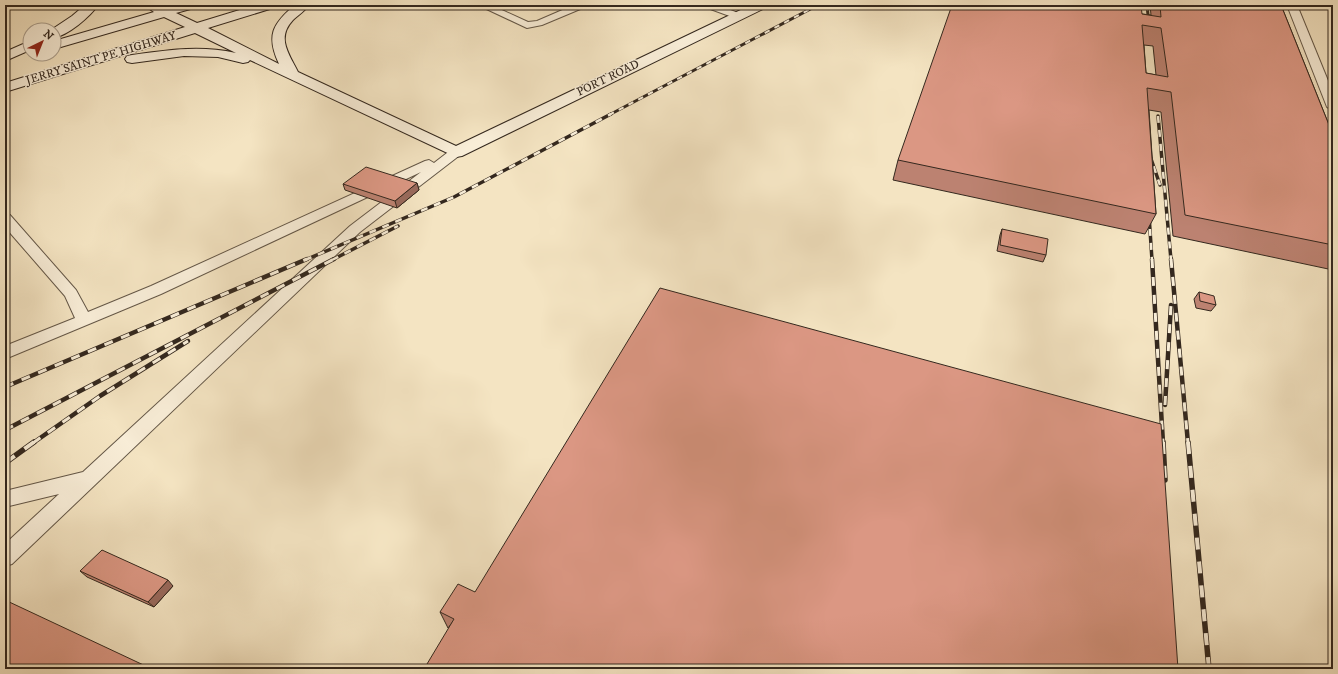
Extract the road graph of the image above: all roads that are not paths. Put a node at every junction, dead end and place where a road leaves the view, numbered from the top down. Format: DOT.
graph roads {
  1 [pos="92,5"];
  2 [pos="150,5"];
  3 [pos="190,5"];
  4 [pos="269,5"];
  5 [pos="303,5"];
  6 [pos="483,5"];
  7 [pos="582,5"];
  8 [pos="708,5"];
  9 [pos="761,5"];
  10 [pos="1292,5"];
  11 [pos="166,12"];
  12 [pos="738,16"];
  13 [pos="197,28"];
  14 [pos="62,29"];
  15 [pos="62,43"];
  16 [pos="22,49"];
  17 [pos="22,54"];
  18 [pos="5,58"];
  19 [pos="272,66"];
  20 [pos="45,75"];
  21 [pos="292,75"];
  22 [pos="5,88"];
  23 [pos="1333,107"];
  24 [pos="456,152"];
  25 [pos="5,218"];
  26 [pos="84,320"];
  27 [pos="5,353"];
  28 [pos="88,479"];
  29 [pos="5,499"];
  30 [pos="5,557"];
  1 -- 14 [label="main road"];
  2 -- 11 [label="main road"];
  3 -- 11 [label="main road, JERRY SAINT PE HIGHWAY"];
  4 -- 13 [label="main road, JERRY SAINT PE HIGHWAY"];
  5 -- 21 [label="main road"];
  6 -- 7 [label="lane"];
  8 -- 12 [label="lane"];
  9 -- 12 [label="main road, PORT ROAD"];
  10 -- 23 [label="lane"];
  11 -- 13 [label="main road"];
  11 -- 15 [label="main road, JERRY SAINT PE HIGHWAY"];
  12 -- 24 [label="main road, PORT ROAD"];
  13 -- 19 [label="main road"];
  13 -- 20 [label="main road, JERRY SAINT PE HIGHWAY"];
  16 -- 18 [label="main road"];
  17 -- 18 [label="main road, JERRY SAINT PE HIGHWAY"];
  19 -- 20 [label="main road"];
  19 -- 21 [label="main road"];
  20 -- 22 [label="main road, JERRY SAINT PE HIGHWAY"];
  21 -- 24 [label="main road"];
  24 -- 26 [label="lane"];
  24 -- 28 [label="lane"];
  25 -- 26 [label="lane"];
  26 -- 27 [label="lane"];
  28 -- 29 [label="lane"];
  28 -- 30 [label="lane"];
}
